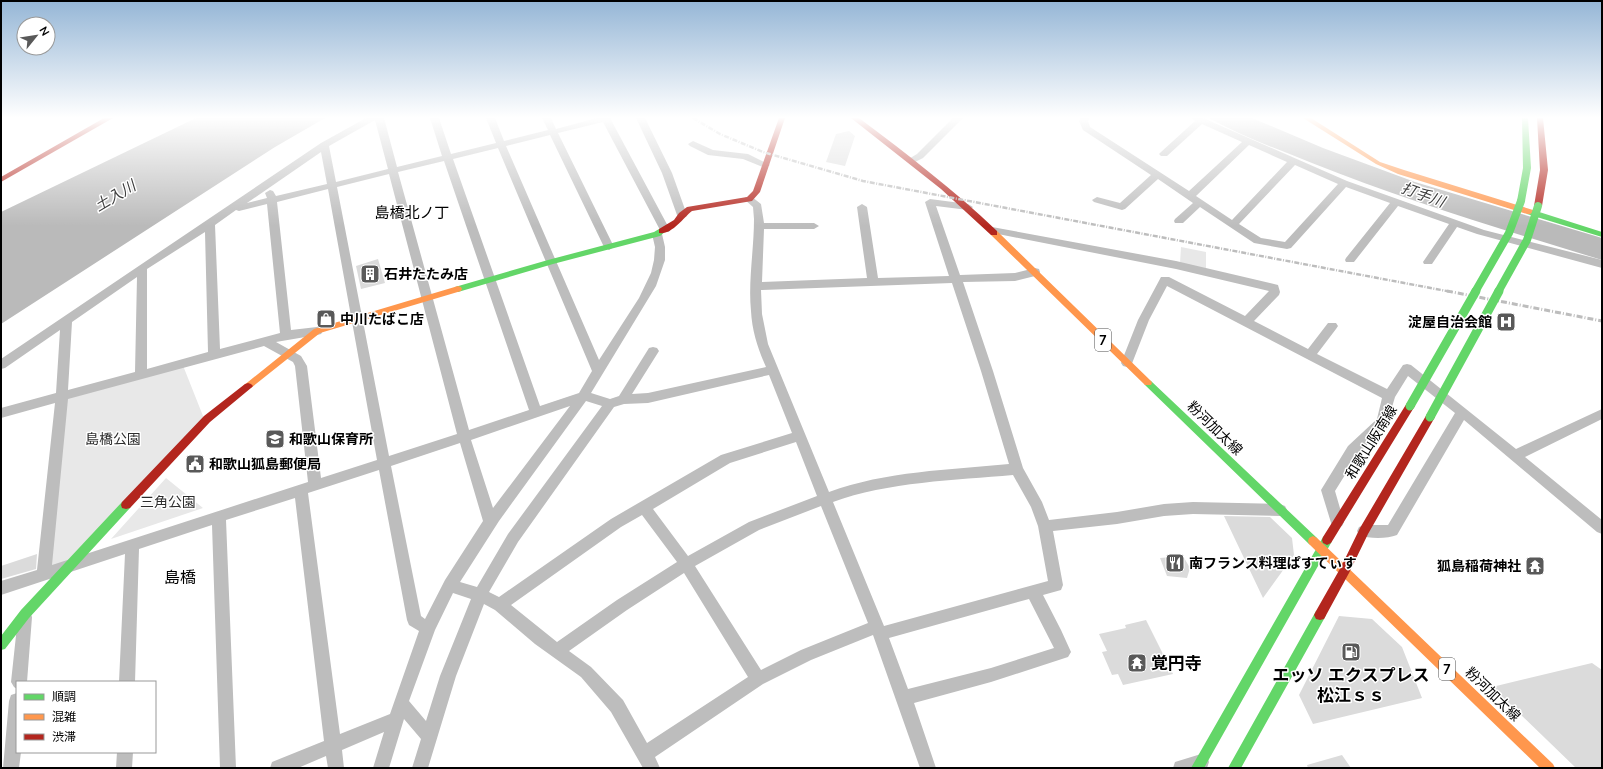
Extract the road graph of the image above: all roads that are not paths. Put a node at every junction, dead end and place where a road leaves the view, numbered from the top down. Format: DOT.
graph roads {
  1 [pos="47,154"];
  2 [pos="311,154"];
  3 [pos="326,154"];
  4 [pos="389,154"];
  5 [pos="447,154"];
  6 [pos="463,154"];
  7 [pos="504,154"];
  8 [pos="564,154"];
  9 [pos="623,154"];
  10 [pos="658,154"];
  11 [pos="721,154"];
  12 [pos="769,154"];
  13 [pos="904,154"];
  14 [pos="922,154"];
  15 [pos="1125,154"];
  16 [pos="1235,154"];
  17 [pos="1276,154"];
  18 [pos="1362,154"];
  19 [pos="1526,154"];
  20 [pos="1543,154"];
  21 [pos="448,158"];
  22 [pos="912,160"];
  23 [pos="1293,161"];
  24 [pos="765,165"];
  25 [pos="394,170"];
  26 [pos="1157,175"];
  27 [pos="1,180"];
  28 [pos="1344,183"];
  29 [pos="268,184"];
  30 [pos="332,185"];
  31 [pos="1190,196"];
  32 [pos="749,199"];
  33 [pos="272,200"];
  34 [pos="1097,200"];
  35 [pos="1396,202"];
  36 [pos="1199,203"];
  37 [pos="862,207"];
  38 [pos="968,207"];
  39 [pos="230,210"];
  40 [pos="682,215"];
  41 [pos="1179,221"];
  42 [pos="1455,223"];
  43 [pos="210,224"];
  44 [pos="1233,224"];
  45 [pos="760,226"];
  46 [pos="814,226"];
  47 [pos="992,230"];
  48 [pos="661,232"];
  49 [pos="1602,235"];
  50 [pos="609,246"];
  51 [pos="1350,260"];
  52 [pos="551,262"];
  53 [pos="1428,262"];
  54 [pos="1602,264"];
  55 [pos="142,268"];
  56 [pos="1035,272"];
  57 [pos="956,279"];
  58 [pos="489,280"];
  59 [pos="873,282"];
  60 [pos="756,286"];
  61 [pos="427,298"];
  62 [pos="357,318"];
  63 [pos="66,322"];
  64 [pos="1246,322"];
  65 [pos="1332,326"];
  66 [pos="317,331"];
  67 [pos="286,335"];
  68 [pos="266,340"];
  69 [pos="654,351"];
  70 [pos="214,354"];
  71 [pos="288,354"];
  72 [pos="1310,355"];
  73 [pos="1127,363"];
  74 [pos="1,365"];
  75 [pos="773,370"];
  76 [pos="598,371"];
  77 [pos="141,375"];
  78 [pos="62,396"];
  79 [pos="584,396"];
  80 [pos="1389,396"];
  81 [pos="623,398"];
  82 [pos="610,404"];
  83 [pos="536,412"];
  84 [pos="1462,412"];
  85 [pos="1,413"];
  86 [pos="1602,414"];
  87 [pos="800,436"];
  88 [pos="464,437"];
  89 [pos="1516,455"];
  90 [pos="384,463"];
  91 [pos="1016,469"];
  92 [pos="315,485"];
  93 [pos="301,489"];
  94 [pos="825,499"];
  95 [pos="644,507"];
  96 [pos="1280,510"];
  97 [pos="219,516"];
  98 [pos="490,521"];
  99 [pos="1337,522"];
  100 [pos="1045,526"];
  101 [pos="1602,528"];
  102 [pos="1364,531"];
  103 [pos="132,546"];
  104 [pos="1322,549"];
  105 [pos="686,564"];
  106 [pos="68,566"];
  107 [pos="1345,570"];
  108 [pos="44,573"];
  109 [pos="450,585"];
  110 [pos="1,588"];
  111 [pos="1033,591"];
  112 [pos="480,595"];
  113 [pos="500,605"];
  114 [pos="25,614"];
  115 [pos="427,628"];
  116 [pos="878,631"];
  117 [pos="1,644"];
  118 [pos="557,651"];
  119 [pos="758,678"];
  120 [pos="19,681"];
  121 [pos="127,681"];
  122 [pos="904,698"];
  123 [pos="16,712"];
  124 [pos="398,712"];
  125 [pos="429,737"];
  126 [pos="332,746"];
  127 [pos="125,753"];
  128 [pos="644,754"];
  129 [pos="1199,765"];
  130 [pos="11,768"];
  131 [pos="124,768"];
  132 [pos="228,768"];
  133 [pos="278,768"];
  134 [pos="336,768"];
  135 [pos="381,768"];
  136 [pos="420,768"];
  137 [pos="652,768"];
  138 [pos="928,768"];
  139 [pos="1182,768"];
  140 [pos="1234,768"];
  141 [pos="1549,768"];
  1 -- 27 [label="main road"];
  2 -- 29 [label="street"];
  3 -- 30 [label="street"];
  4 -- 25 [label="street"];
  5 -- 21 [label="street"];
  6 -- 21 [label="street"];
  7 -- 52 [label="street"];
  8 -- 50 [label="street"];
  9 -- 48 [label="street"];
  10 -- 40 [label="street"];
  11 -- 24 [label="street"];
  12 -- 24 [label="main road"];
  13 -- 22 [label="main road, 粉河加太線 / 7"];
  14 -- 22 [label="street"];
  15 -- 26 [label="street"];
  16 -- 31 [label="street"];
  17 -- 23 [label="street"];
  18 -- 49 [label="main road"];
  19 -- 99 [label="main road, 和歌山阪南線, bridge"];
  20 -- 102 [label="main road, bridge"];
  21 -- 25 [label="street"];
  21 -- 58 [label="street"];
  22 -- 38 [label="main road, 粉河加太線 / 7"];
  23 -- 28 [label="street"];
  23 -- 44 [label="street"];
  24 -- 32 [label="main road"];
  25 -- 30 [label="street"];
  25 -- 61 [label="street"];
  26 -- 31 [label="street"];
  26 -- 34 [label="street"];
  28 -- 35 [label="street"];
  28 -- 44 [label="street"];
  29 -- 33 [label="street"];
  29 -- 39 [label="street"];
  30 -- 33 [label="street"];
  30 -- 62 [label="street"];
  31 -- 36 [label="street"];
  32 -- 40 [label="main road"];
  32 -- 45 [label="street"];
  33 -- 39 [label="street"];
  33 -- 67 [label="street"];
  35 -- 42 [label="street"];
  35 -- 51 [label="street"];
  36 -- 41 [label="street"];
  36 -- 44 [label="street"];
  37 -- 59 [label="street"];
  38 -- 47 [label="main road, 粉河加太線 / 7"];
  38 -- 57 [label="street"];
  39 -- 43 [label="street"];
  40 -- 48 [label="main road"];
  42 -- 53 [label="street"];
  42 -- 54 [label="street"];
  43 -- 55 [label="street"];
  43 -- 70 [label="street"];
  45 -- 46 [label="street"];
  45 -- 60 [label="street"];
  47 -- 56 [label="main road, 粉河加太線 / 7"];
  47 -- 64 [label="street"];
  48 -- 50 [label="main road"];
  48 -- 76 [label="street"];
  50 -- 52 [label="main road"];
  52 -- 58 [label="main road"];
  52 -- 76 [label="street"];
  55 -- 63 [label="street"];
  55 -- 77 [label="street"];
  56 -- 57 [label="street"];
  56 -- 73 [label="main road, 粉河加太線 / 7"];
  57 -- 59 [label="street"];
  57 -- 91 [label="street"];
  58 -- 61 [label="main road"];
  58 -- 83 [label="street"];
  59 -- 60 [label="street"];
  60 -- 75 [label="street"];
  61 -- 62 [label="main road"];
  61 -- 88 [label="street"];
  62 -- 66 [label="main road"];
  62 -- 90 [label="street"];
  63 -- 74 [label="street"];
  63 -- 78 [label="street"];
  64 -- 72 [label="street"];
  64 -- 73 [label="street"];
  65 -- 72 [label="street"];
  66 -- 67 [label="street"];
  66 -- 71 [label="main road"];
  67 -- 68 [label="street"];
  68 -- 70 [label="street"];
  68 -- 71 [label="street"];
  69 -- 81 [label="street"];
  70 -- 77 [label="street"];
  71 -- 92 [label="street"];
  71 -- 106 [label="main road"];
  72 -- 80 [label="street"];
  73 -- 96 [label="main road, 粉河加太線 / 7"];
  75 -- 81 [label="street"];
  75 -- 87 [label="street"];
  76 -- 79 [label="street"];
  77 -- 78 [label="street"];
  78 -- 85 [label="street"];
  78 -- 108 [label="street"];
  79 -- 82 [label="street"];
  79 -- 83 [label="street"];
  79 -- 98 [label="street"];
  80 -- 84 [label="street"];
  80 -- 99 [label="street"];
  81 -- 82 [label="street"];
  82 -- 112 [label="street"];
  83 -- 88 [label="street"];
  84 -- 89 [label="street"];
  84 -- 102 [label="street"];
  86 -- 89 [label="street"];
  87 -- 94 [label="street"];
  87 -- 95 [label="street"];
  88 -- 90 [label="street"];
  88 -- 98 [label="street"];
  89 -- 101 [label="street"];
  90 -- 92 [label="street"];
  90 -- 115 [label="street"];
  91 -- 94 [label="street"];
  91 -- 100 [label="street"];
  92 -- 93 [label="street"];
  93 -- 97 [label="street"];
  93 -- 126 [label="street"];
  94 -- 105 [label="street"];
  94 -- 116 [label="street"];
  95 -- 105 [label="street"];
  95 -- 113 [label="street"];
  96 -- 100 [label="street"];
  96 -- 104 [label="main road, 粉河加太線 / 7"];
  97 -- 103 [label="street"];
  97 -- 132 [label="street"];
  98 -- 109 [label="street"];
  99 -- 104 [label="main road, 和歌山阪南線"];
  100 -- 111 [label="street"];
  102 -- 107 [label="main road"];
  103 -- 106 [label="street"];
  103 -- 121 [label="street"];
  104 -- 107 [label="main road, 粉河加太線 / 7"];
  104 -- 129 [label="main road, 和歌山阪南線"];
  105 -- 118 [label="street"];
  105 -- 119 [label="street"];
  106 -- 108 [label="street"];
  106 -- 114 [label="main road"];
  107 -- 140 [label="main road"];
  107 -- 141 [label="main road, 粉河加太線 / 7"];
  108 -- 110 [label="street"];
  109 -- 112 [label="street"];
  109 -- 115 [label="street"];
  111 -- 116 [label="street"];
  111 -- 122 [label="street"];
  112 -- 113 [label="street"];
  112 -- 125 [label="street"];
  113 -- 118 [label="street"];
  114 -- 117 [label="main road"];
  114 -- 120 [label="street"];
  115 -- 124 [label="street"];
  116 -- 119 [label="street"];
  116 -- 122 [label="street"];
  118 -- 128 [label="street"];
  119 -- 128 [label="street"];
  122 -- 138 [label="street"];
  123 -- 130 [label="street"];
  124 -- 125 [label="street"];
  124 -- 126 [label="street"];
  124 -- 135 [label="street"];
  125 -- 136 [label="street"];
  126 -- 133 [label="street"];
  126 -- 134 [label="street"];
  127 -- 131 [label="street"];
  128 -- 137 [label="street"];
  129 -- 139 [label="street"];
}
